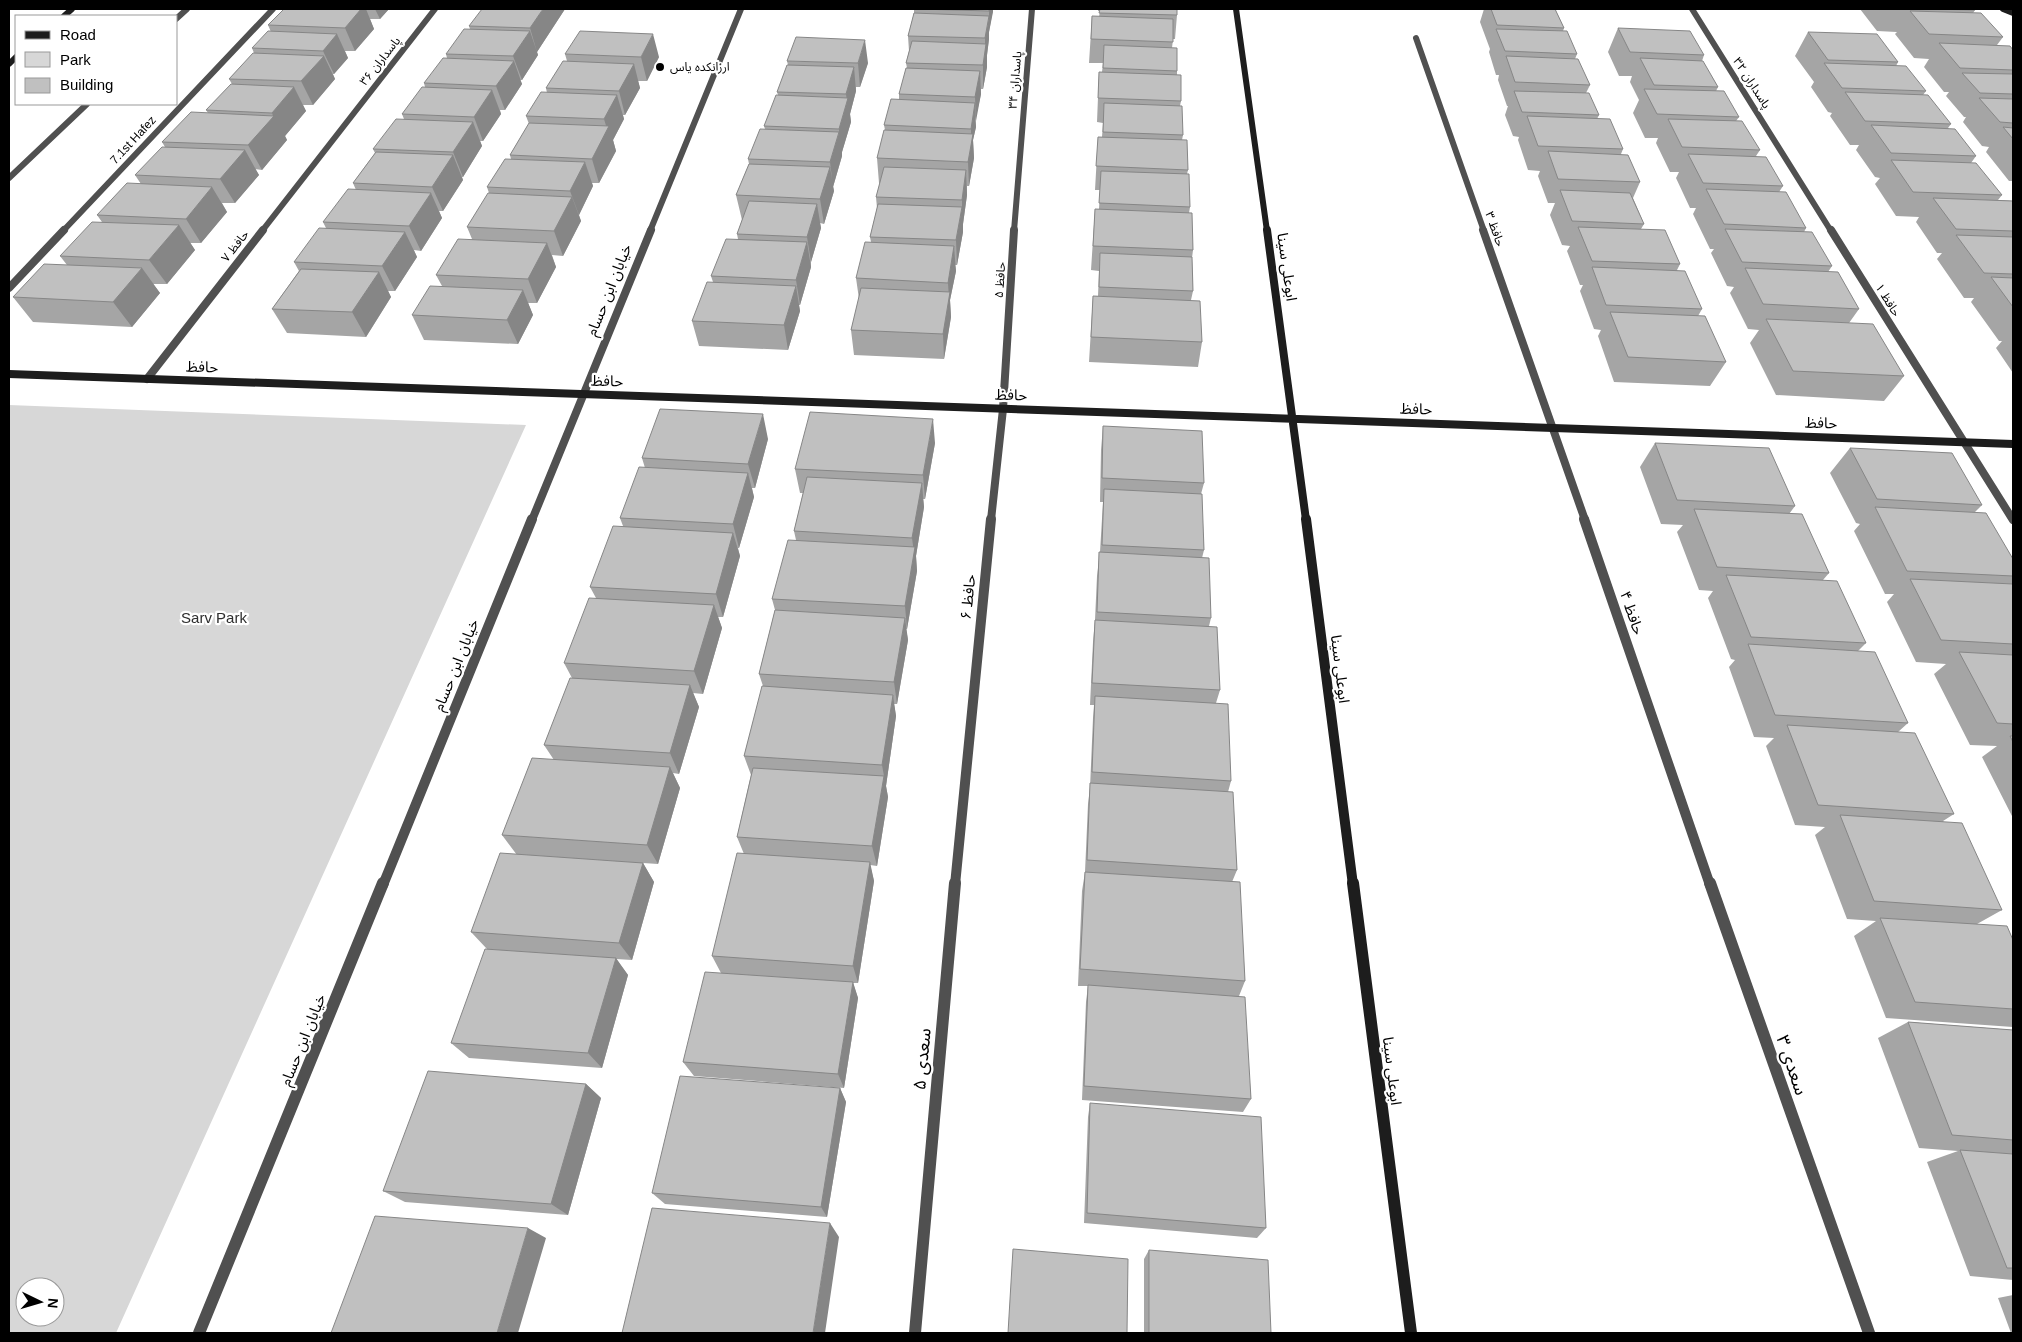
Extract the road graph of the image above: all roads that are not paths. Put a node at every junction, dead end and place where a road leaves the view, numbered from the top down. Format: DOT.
graph roads {
  1 [pos="273,9"];
  2 [pos="435,9"];
  3 [pos="741,9"];
  4 [pos="1032,9"];
  5 [pos="1236,9"];
  6 [pos="1692,9"];
  7 [pos="2003,9"];
  8 [pos="2013,13"];
  9 [pos="1416,38"];
  10 [pos="86,105"];
  11 [pos="342,128"];
  12 [pos="1019,153"];
  13 [pos="1794,169"];
  14 [pos="9,178"];
  15 [pos="9,288"];
  16 [pos="9,374"];
  17 [pos="147,379"];
  18 [pos="583,394"];
  19 [pos="1003,409"];
  20 [pos="1293,419"];
  21 [pos="1553,428"];
  22 [pos="1963,442"];
  23 [pos="2013,444"];
  24 [pos="2013,520"];
  25 [pos="963,788"];
  26 [pos="1683,808"];
  27 [pos="199,1333"];
  28 [pos="915,1333"];
  29 [pos="1411,1333"];
  30 [pos="1869,1333"];
  1 -- 15 [label="street, 7.1st Hafez"];
  2 -- 11 [label="street, پاسداران ۳۶"];
  3 -- 18 [label="street, خیابان ابن حسام"];
  4 -- 12 [label="street, پاسداران ۳۴"];
  5 -- 20 [label="street, ابوعلی سینا"];
  6 -- 13 [label="street, پاسداران ۳۲"];
  7 -- 8 [label="street"];
  9 -- 21 [label="street, حافظ ۳"];
  10 -- 14 [label="street"];
  11 -- 17 [label="street, حافظ ۷"];
  12 -- 19 [label="street, حافظ ۵"];
  13 -- 22 [label="street, حافظ ۱"];
  16 -- 17 [label="street, حافظ"];
  17 -- 18 [label="street, حافظ"];
  18 -- 19 [label="street, حافظ"];
  18 -- 27 [label="street, خیابان ابن حسام"];
  19 -- 20 [label="street, حافظ"];
  19 -- 25 [label="street, حافظ ۶"];
  20 -- 21 [label="street, حافظ"];
  20 -- 29 [label="street, ابوعلی سینا"];
  21 -- 22 [label="street, حافظ"];
  21 -- 26 [label="street, حافظ ۴"];
  22 -- 23 [label="street, حافظ"];
  22 -- 24 [label="street, حافظ ۱"];
  25 -- 28 [label="street, سعدی ۵"];
  26 -- 30 [label="street, سعدی ۳"];
}
